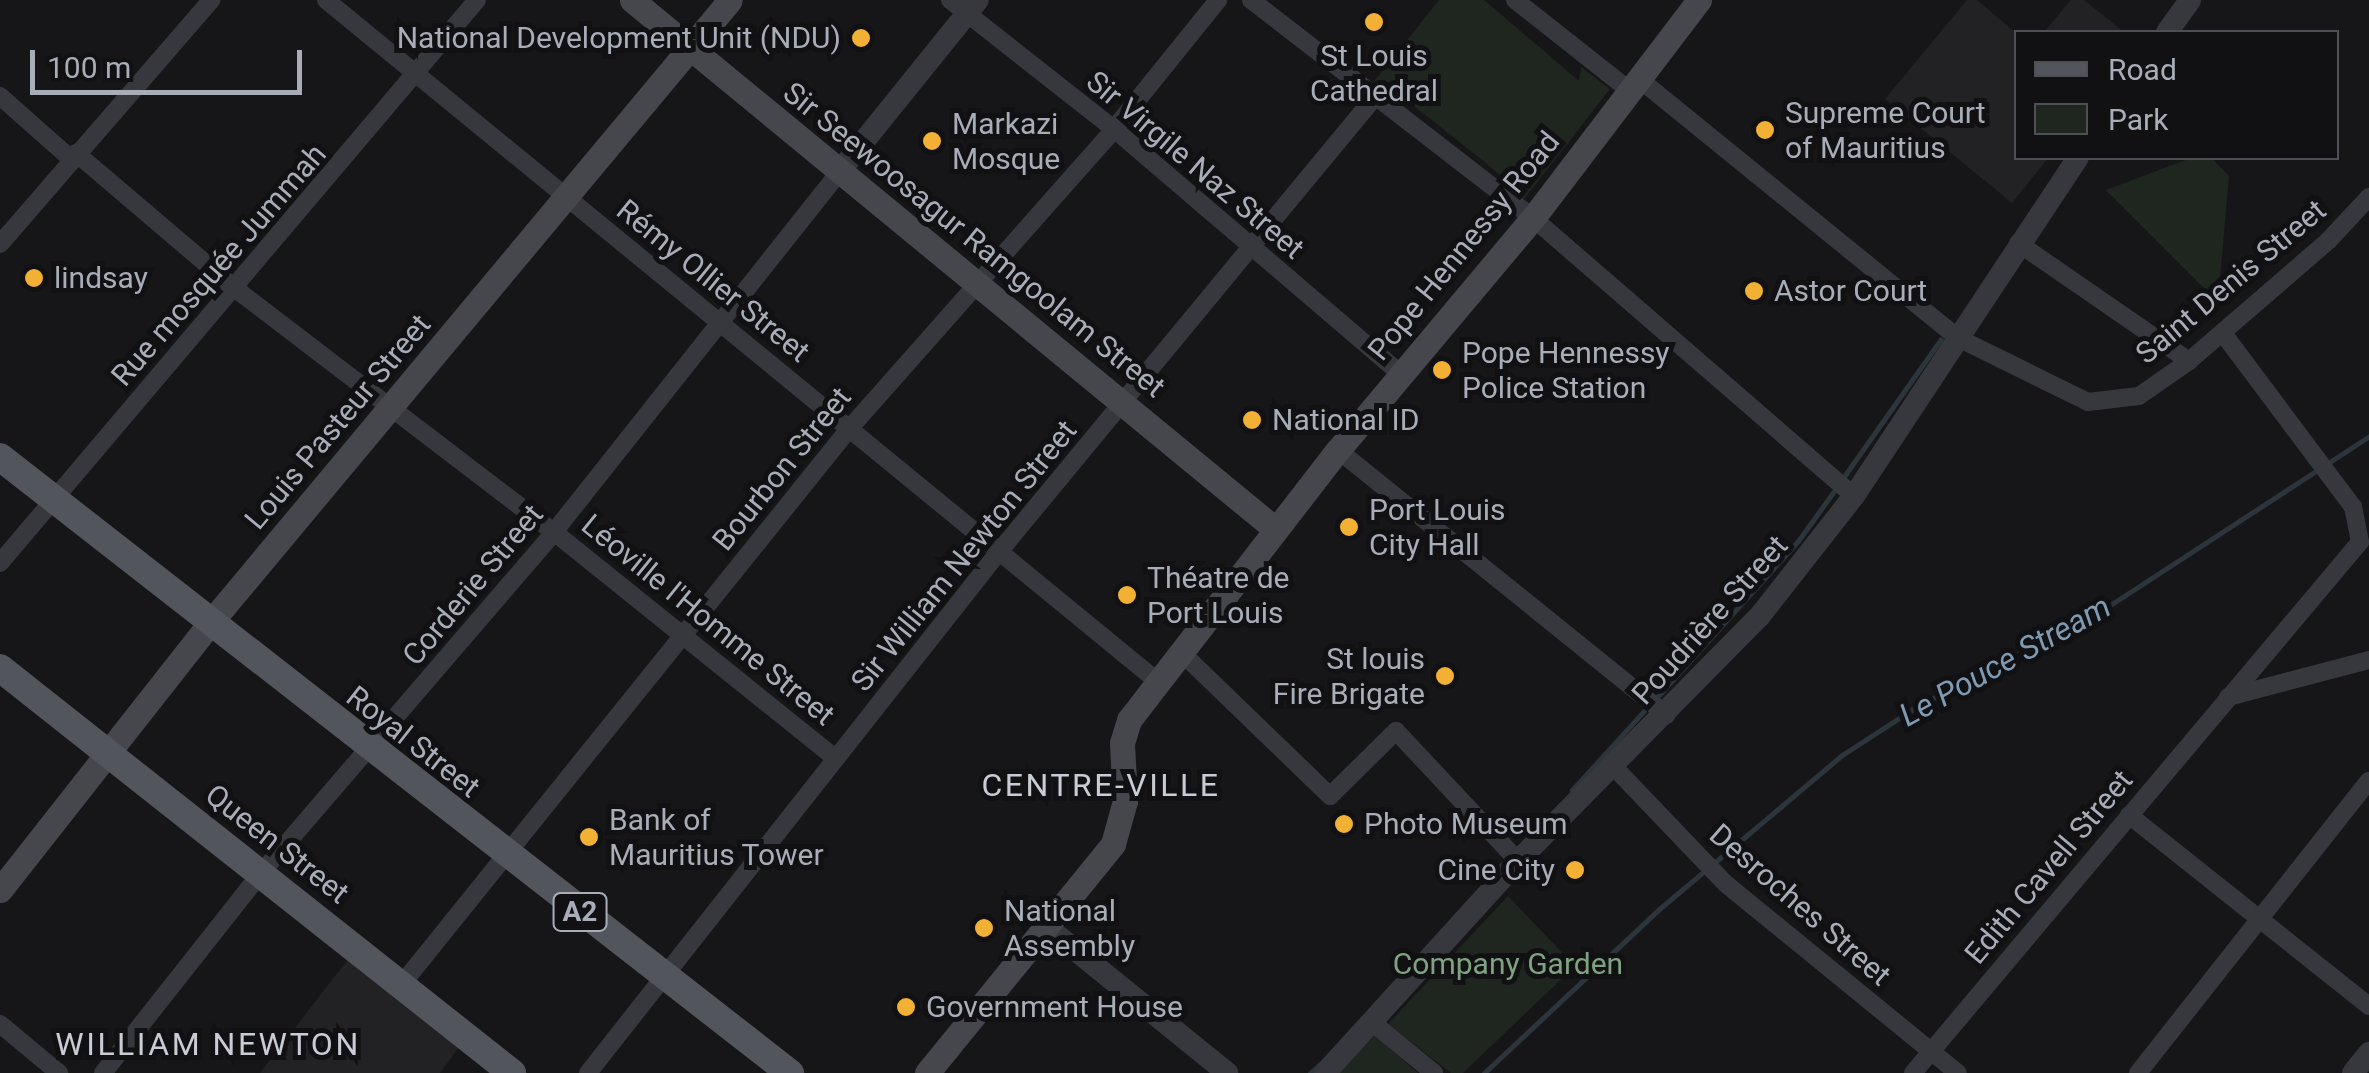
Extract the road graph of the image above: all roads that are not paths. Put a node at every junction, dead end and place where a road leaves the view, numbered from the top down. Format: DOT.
graph roads {
  1 [pos="211,0"];
  2 [pos="326,0"];
  3 [pos="477,0"];
  4 [pos="632,0"];
  5 [pos="730,0"];
  6 [pos="1218,0"];
  7 [pos="1251,0"];
  8 [pos="1515,0"];
  9 [pos="1699,0"];
  10 [pos="2190,0"];
  11 [pos="965,5"];
  12 [pos="2168,30"];
  13 [pos="690,49"];
  14 [pos="414,77"];
  15 [pos="1633,84"];
  16 [pos="0,96"];
  17 [pos="1373,100"];
  18 [pos="1114,129"];
  19 [pos="73,155"];
  20 [pos="2077,160"];
  21 [pos="839,172"];
  22 [pos="2369,196"];
  23 [pos="570,199"];
  24 [pos="1533,218"];
  25 [pos="2018,242"];
  26 [pos="0,244"];
  27 [pos="1252,250"];
  28 [pos="977,283"];
  29 [pos="237,290"];
  30 [pos="719,322"];
  31 [pos="2223,334"];
  32 [pos="1958,338"];
  33 [pos="2189,360"];
  34 [pos="1402,374"];
  35 [pos="1124,405"];
  36 [pos="389,411"];
  37 [pos="848,429"];
  38 [pos="1338,450"];
  39 [pos="0,457"];
  40 [pos="1854,496"];
  41 [pos="53,499"];
  42 [pos="1275,530"];
  43 [pos="554,532"];
  44 [pos="998,553"];
  45 [pos="0,562"];
  46 [pos="210,623"];
  47 [pos="683,634"];
  48 [pos="1182,653"];
  49 [pos="2369,660"];
  50 [pos="0,668"];
  51 [pos="1158,681"];
  52 [pos="2228,697"];
  53 [pos="1666,715"];
  54 [pos="371,750"];
  55 [pos="111,756"];
  56 [pos="835,758"];
  57 [pos="1615,768"];
  58 [pos="2369,781"];
  59 [pos="2130,815"];
  60 [pos="506,856"];
  61 [pos="1513,856"];
  62 [pos="262,872"];
  63 [pos="0,890"];
  64 [pos="2258,916"];
  65 [pos="1047,927"];
  66 [pos="664,975"];
  67 [pos="402,984"];
  68 [pos="2369,1006"];
  69 [pos="1374,1023"];
  70 [pos="0,1024"];
  71 [pos="1931,1051"];
  72 [pos="2369,1053"];
  73 [pos="773,1068"];
  74 [pos="59,1073"];
  75 [pos="103,1073"];
  76 [pos="512,1073"];
  77 [pos="588,1073"];
  78 [pos="927,1073"];
  79 [pos="1227,1073"];
  80 [pos="1325,1073"];
  81 [pos="1434,1073"];
  82 [pos="1913,1073"];
  83 [pos="1958,1073"];
  84 [pos="2138,1073"];
  85 [pos="2353,1073"];
  1 -- 19 [label="street"];
  2 -- 14 [label="street, Rémy Ollier Street"];
  3 -- 14 [label="street, Rue mosquée Jummah"];
  4 -- 13 [label="main road, Sir Seewoosagur Ramgoolam Street"];
  5 -- 13 [label="main road, Louis Pasteur Street"];
  6 -- 18 [label="street, Bourbon Street"];
  7 -- 17 [label="street"];
  8 -- 15 [label="street, Saint Denis Street"];
  9 -- 15 [label="main road, Pope Hennessy Road"];
  10 -- 12 [label="street"];
  11 -- 18 [label="street, Sir Virgile Naz Street"];
  11 -- 21 [label="street"];
  13 -- 21 [label="main road, Sir Seewoosagur Ramgoolam Street"];
  13 -- 23 [label="main road, Louis Pasteur Street"];
  14 -- 23 [label="street, Rémy Ollier Street"];
  14 -- 29 [label="street, Rue mosquée Jummah"];
  15 -- 24 [label="main road, Pope Hennessy Road"];
  15 -- 32 [label="street, Saint Denis Street"];
  16 -- 19 [label="street, Léoville l'Homme Street"];
  17 -- 24 [label="street"];
  17 -- 27 [label="street, Sir William Newton Street"];
  18 -- 27 [label="street, Sir Virgile Naz Street"];
  18 -- 28 [label="street, Bourbon Street"];
  19 -- 26 [label="street"];
  19 -- 29 [label="street, Léoville l'Homme Street"];
  20 -- 25 [label="street, Poudrière Street"];
  21 -- 28 [label="main road, Sir Seewoosagur Ramgoolam Street"];
  21 -- 30 [label="street, Corderie Street"];
  22 -- 31 [label="street, Saint Denis Street"];
  23 -- 30 [label="street, Rémy Ollier Street"];
  23 -- 36 [label="main road, Louis Pasteur Street"];
  24 -- 34 [label="main road, Pope Hennessy Road"];
  24 -- 40 [label="street"];
  25 -- 32 [label="street, Poudrière Street"];
  25 -- 33 [label="street"];
  27 -- 34 [label="street, Sir Virgile Naz Street"];
  27 -- 35 [label="street, Sir William Newton Street"];
  28 -- 35 [label="main road, Sir Seewoosagur Ramgoolam Street"];
  28 -- 37 [label="street, Bourbon Street"];
  29 -- 36 [label="street, Léoville l'Homme Street"];
  29 -- 41 [label="street, Rue mosquée Jummah"];
  30 -- 37 [label="street, Rémy Ollier Street"];
  30 -- 43 [label="street, Corderie Street"];
  31 -- 33 [label="street, Saint Denis Street"];
  31 -- 52 [label="street, Edith Cavell Street"];
  32 -- 33 [label="street, Saint Denis Street"];
  32 -- 40 [label="street, Poudrière Street"];
  34 -- 38 [label="main road, Pope Hennessy Road"];
  35 -- 42 [label="main road, Sir Seewoosagur Ramgoolam Street"];
  35 -- 44 [label="street, Sir William Newton Street"];
  36 -- 43 [label="street, Léoville l'Homme Street"];
  36 -- 46 [label="main road, Louis Pasteur Street"];
  37 -- 44 [label="street, Rémy Ollier Street"];
  37 -- 47 [label="street, Bourbon Street"];
  38 -- 42 [label="main road, Pope Hennessy Road"];
  38 -- 53 [label="street"];
  39 -- 41 [label="main road, Royal Street / A2"];
  40 -- 53 [label="street, Poudrière Street"];
  41 -- 45 [label="street, Rue mosquée Jummah"];
  41 -- 46 [label="main road, Royal Street / A2"];
  42 -- 48 [label="main road, Pope Hennessy Road"];
  43 -- 47 [label="street, Léoville l'Homme Street"];
  43 -- 54 [label="street, Corderie Street"];
  44 -- 51 [label="street, Rémy Ollier Street"];
  44 -- 56 [label="street, Sir William Newton Street"];
  46 -- 54 [label="main road, Royal Street / A2"];
  46 -- 55 [label="main road, Louis Pasteur Street"];
  47 -- 56 [label="street, Léoville l'Homme Street"];
  47 -- 60 [label="street, Bourbon Street"];
  48 -- 51 [label="main road, Pope Hennessy Road"];
  48 -- 61 [label="street"];
  49 -- 52 [label="street"];
  50 -- 55 [label="main road, Queen Street"];
  51 -- 65 [label="main road, Pope Hennessy Road"];
  52 -- 59 [label="street, Edith Cavell Street"];
  53 -- 57 [label="street, Poudrière Street"];
  54 -- 60 [label="main road, Royal Street / A2"];
  54 -- 62 [label="street, Corderie Street"];
  55 -- 62 [label="main road, Queen Street"];
  55 -- 63 [label="main road, Louis Pasteur Street"];
  56 -- 66 [label="street, Sir William Newton Street"];
  57 -- 61 [label="street, Poudrière Street"];
  57 -- 71 [label="street, Desroches Street"];
  58 -- 64 [label="street"];
  59 -- 64 [label="street"];
  59 -- 71 [label="street, Edith Cavell Street"];
  60 -- 66 [label="main road, Royal Street / A2"];
  60 -- 67 [label="street, Bourbon Street"];
  61 -- 69 [label="street, Poudrière Street"];
  62 -- 67 [label="main road, Queen Street"];
  62 -- 75 [label="street, Corderie Street"];
  64 -- 68 [label="street"];
  64 -- 84 [label="street"];
  65 -- 78 [label="main road, Pope Hennessy Road"];
  65 -- 79 [label="street"];
  66 -- 73 [label="main road, Royal Street / A2"];
  66 -- 77 [label="street, Sir William Newton Street"];
  67 -- 76 [label="main road, Queen Street"];
  69 -- 80 [label="street, Poudrière Street"];
  69 -- 81 [label="street"];
  70 -- 74 [label="street"];
  71 -- 82 [label="street, Edith Cavell Street"];
  71 -- 83 [label="street, Desroches Street"];
  72 -- 85 [label="street"];
}
